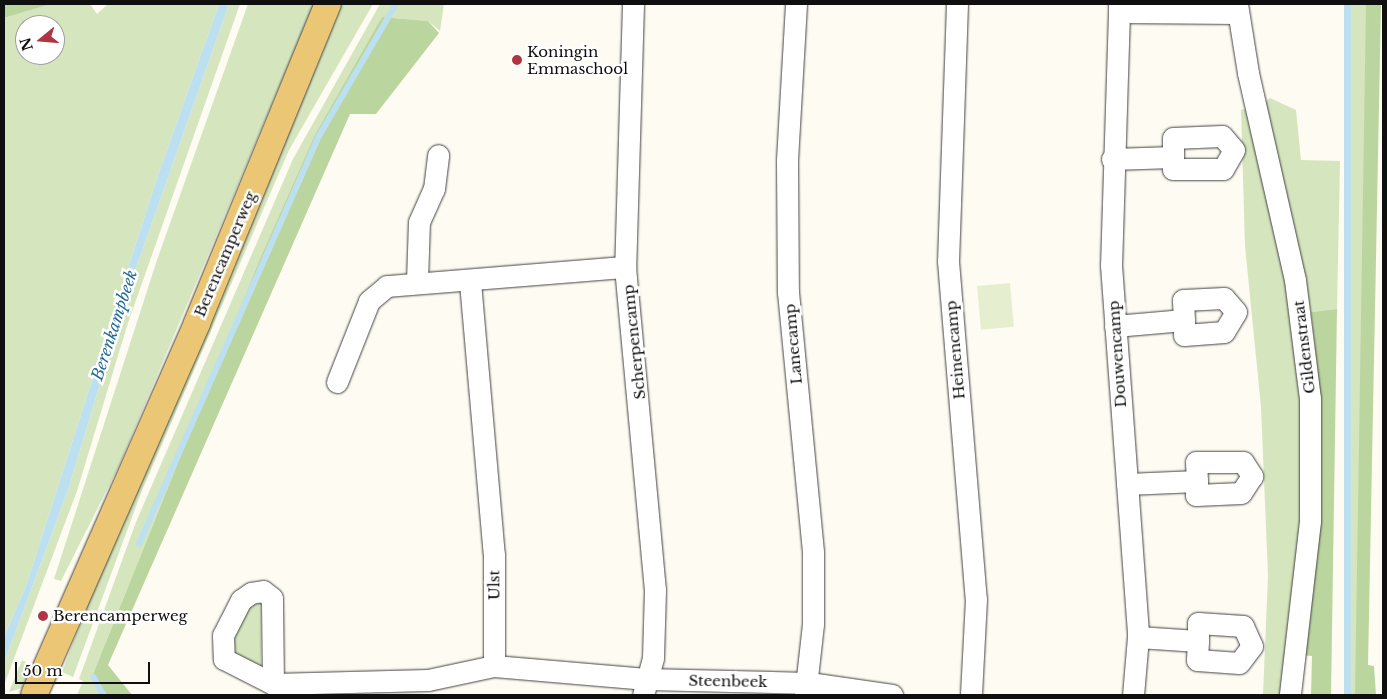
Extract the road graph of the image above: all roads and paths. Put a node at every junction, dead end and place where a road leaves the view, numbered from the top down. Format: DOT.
graph roads {
  1 [pos="328,4"];
  2 [pos="633,4"];
  3 [pos="796,4"];
  4 [pos="957,4"];
  5 [pos="1119,8"];
  6 [pos="1237,8"];
  7 [pos="438,154"];
  8 [pos="1174,157"];
  9 [pos="1112,159"];
  10 [pos="625,267"];
  11 [pos="417,281"];
  12 [pos="470,282"];
  13 [pos="1184,320"];
  14 [pos="1115,326"];
  15 [pos="337,382"];
  16 [pos="1196,481"];
  17 [pos="1126,484"];
  18 [pos="1138,637"];
  19 [pos="1198,641"];
  20 [pos="494,666"];
  21 [pos="273,684"];
  22 [pos="645,687"];
  23 [pos="807,689"];
  24 [pos="34,695"];
  25 [pos="892,695"];
  26 [pos="971,695"];
  27 [pos="1133,695"];
  28 [pos="1290,695"];
  1 -- 24 [label="main road, Berencamperweg"];
  2 -- 10 [label="street, Scherpencamp"];
  3 -- 23 [label="street, Lanecamp"];
  4 -- 26 [label="street, Heinencamp"];
  5 -- 6 [label="street"];
  5 -- 9 [label="street, Douwencamp"];
  6 -- 28 [label="street, Gildenstraat"];
  7 -- 11 [label="street"];
  8 -- 9 [label="street"];
  9 -- 14 [label="street, Douwencamp"];
  10 -- 12 [label="street"];
  10 -- 22 [label="street, Scherpencamp"];
  11 -- 12 [label="street"];
  11 -- 15 [label="street"];
  12 -- 20 [label="street, Ulst"];
  13 -- 14 [label="street"];
  14 -- 17 [label="street, Douwencamp"];
  16 -- 17 [label="street"];
  17 -- 18 [label="street, Douwencamp"];
  18 -- 19 [label="street"];
  18 -- 27 [label="street, Douwencamp"];
  20 -- 21 [label="street"];
  20 -- 22 [label="street, Steenbeek"];
  22 -- 23 [label="street, Steenbeek"];
  23 -- 25 [label="street, Steenbeek"];
}
